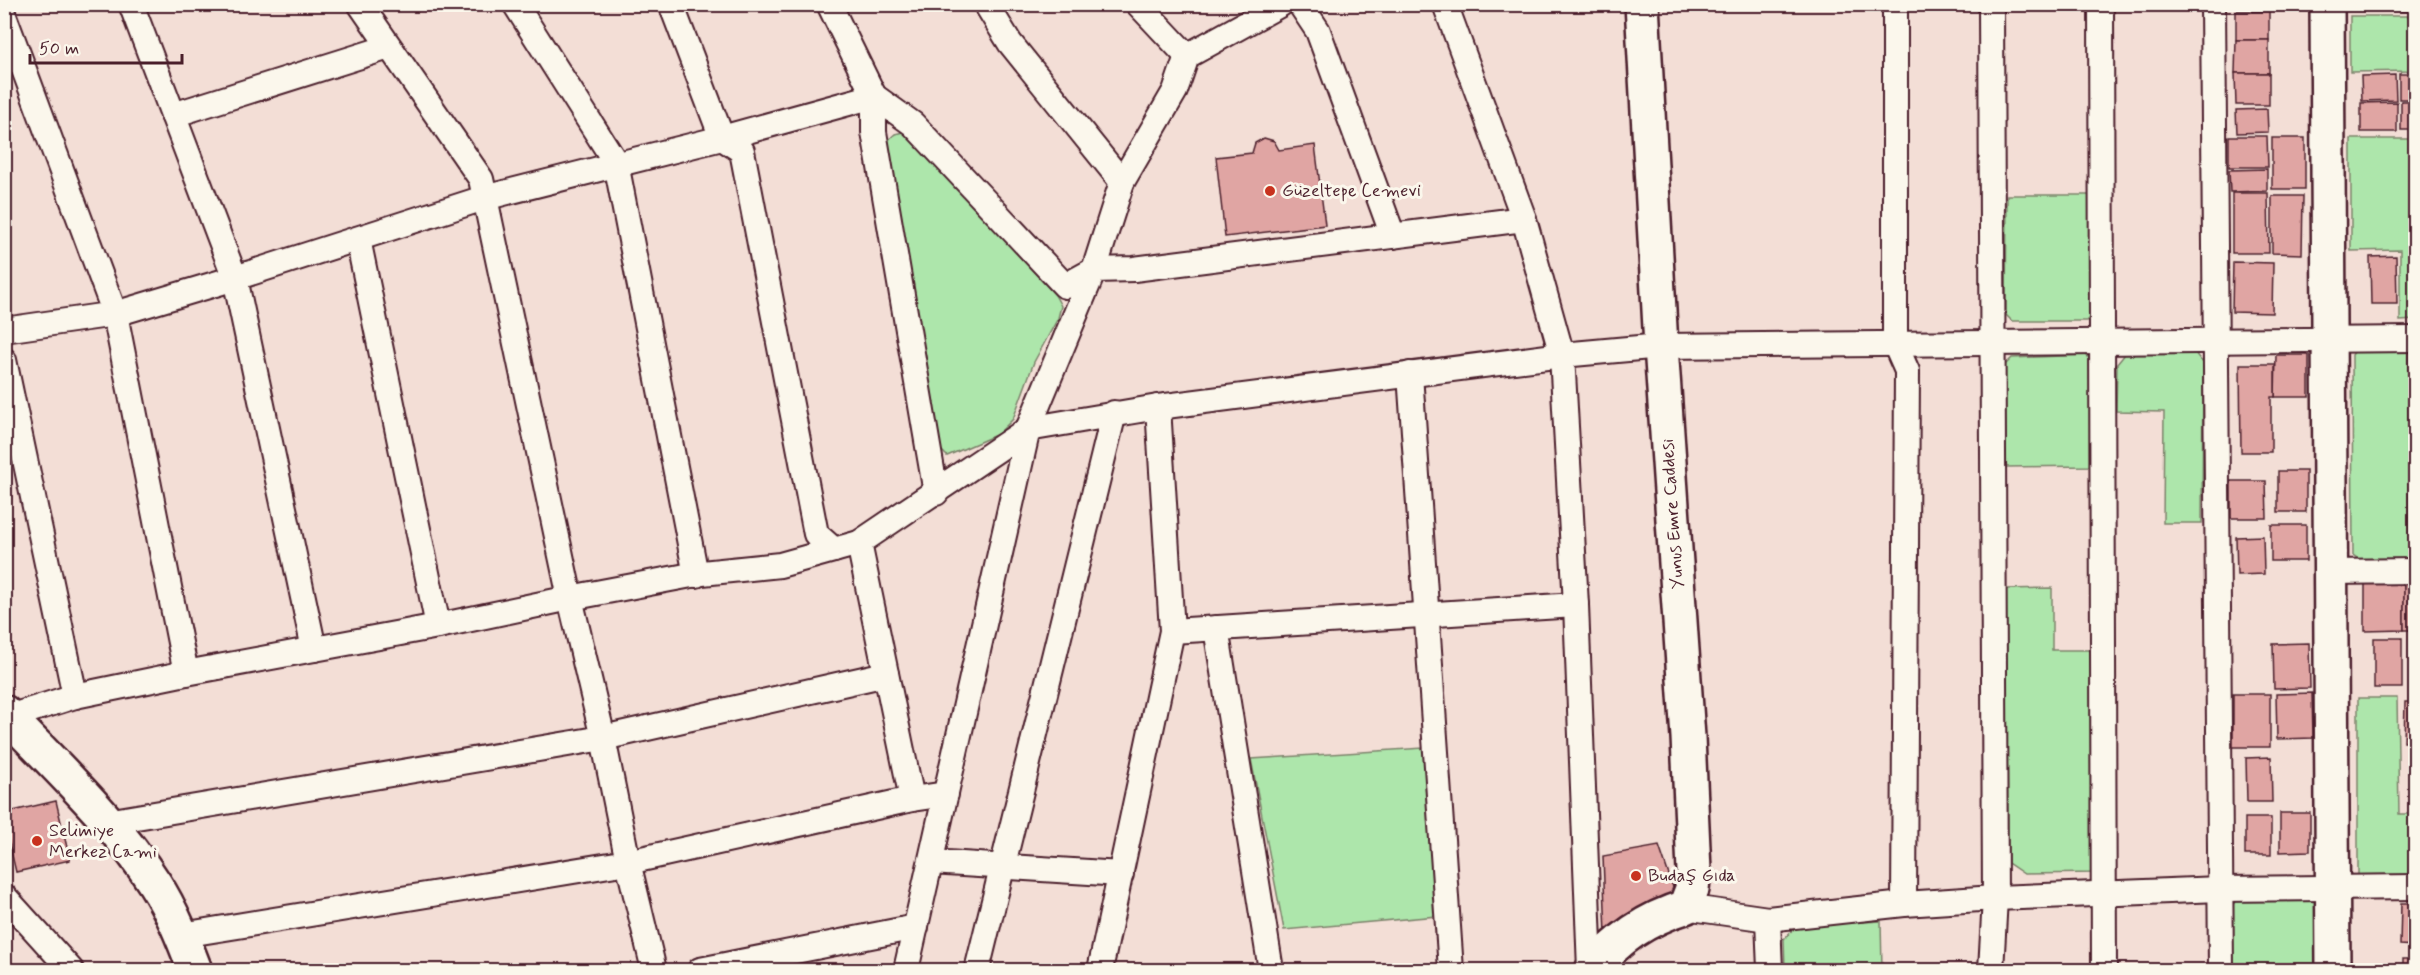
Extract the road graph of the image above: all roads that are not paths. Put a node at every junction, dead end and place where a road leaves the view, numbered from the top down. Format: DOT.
graph roads {
  1 [pos="131,4"];
  2 [pos="360,4"];
  3 [pos="515,4"];
  4 [pos="671,4"];
  5 [pos="829,4"];
  6 [pos="986,4"];
  7 [pos="1138,4"];
  8 [pos="1281,4"];
  9 [pos="1300,4"];
  10 [pos="1445,4"];
  11 [pos="1642,4"];
  12 [pos="1895,4"];
  13 [pos="1991,4"];
  14 [pos="2101,4"];
  15 [pos="2213,4"];
  16 [pos="2327,4"];
  17 [pos="4,16"];
  18 [pos="389,46"];
  19 [pos="1186,56"];
  20 [pos="874,96"];
  21 [pos="173,115"];
  22 [pos="722,138"];
  23 [pos="616,164"];
  24 [pos="1122,182"];
  25 [pos="484,198"];
  26 [pos="1524,219"];
  27 [pos="1393,236"];
  28 [pos="358,238"];
  29 [pos="1095,270"];
  30 [pos="235,279"];
  31 [pos="115,314"];
  32 [pos="4,330"];
  33 [pos="2415,339"];
  34 [pos="2329,340"];
  35 [pos="2215,341"];
  36 [pos="2101,342"];
  37 [pos="1992,343"];
  38 [pos="1895,344"];
  39 [pos="1661,346"];
  40 [pos="1562,355"];
  41 [pos="4,360"];
  42 [pos="1410,375"];
  43 [pos="1158,407"];
  44 [pos="1114,413"];
  45 [pos="1028,429"];
  46 [pos="936,493"];
  47 [pos="859,543"];
  48 [pos="834,550"];
  49 [pos="2415,571"];
  50 [pos="2330,572"];
  51 [pos="696,575"];
  52 [pos="570,598"];
  53 [pos="1576,605"];
  54 [pos="1426,615"];
  55 [pos="438,626"];
  56 [pos="1216,628"];
  57 [pos="1172,631"];
  58 [pos="314,649"];
  59 [pos="186,673"];
  60 [pos="886,675"];
  61 [pos="75,696"];
  62 [pos="7,714"];
  63 [pos="603,738"];
  64 [pos="946,794"];
  65 [pos="912,799"];
  66 [pos="107,822"];
  67 [pos="628,862"];
  68 [pos="931,862"];
  69 [pos="1003,866"];
  70 [pos="1121,874"];
  71 [pos="2415,887"];
  72 [pos="2332,888"];
  73 [pos="2220,889"];
  74 [pos="2104,894"];
  75 [pos="4,896"];
  76 [pos="1995,898"];
  77 [pos="1904,904"];
  78 [pos="1684,906"];
  79 [pos="1768,919"];
  80 [pos="916,927"];
  81 [pos="182,935"];
  82 [pos="71,970"];
  83 [pos="195,970"];
  84 [pos="654,970"];
  85 [pos="700,970"];
  86 [pos="906,970"];
  87 [pos="977,970"];
  88 [pos="1100,970"];
  89 [pos="1271,970"];
  90 [pos="1451,970"];
  91 [pos="1591,970"];
  92 [pos="1770,970"];
  93 [pos="1990,970"];
  94 [pos="2104,970"];
  95 [pos="2221,970"];
  96 [pos="2332,970"];
  1 -- 21 [label="street"];
  2 -- 18 [label="street"];
  3 -- 23 [label="street"];
  4 -- 22 [label="street"];
  5 -- 20 [label="street"];
  6 -- 24 [label="street"];
  7 -- 19 [label="street"];
  8 -- 19 [label="street"];
  9 -- 27 [label="street"];
  10 -- 26 [label="street"];
  11 -- 39 [label="street, Yunus Emre Caddesi"];
  12 -- 38 [label="street"];
  13 -- 37 [label="street"];
  14 -- 36 [label="street"];
  15 -- 35 [label="street"];
  16 -- 34 [label="street"];
  17 -- 31 [label="street"];
  18 -- 21 [label="street"];
  18 -- 25 [label="street"];
  19 -- 24 [label="street"];
  20 -- 22 [label="street"];
  20 -- 29 [label="street"];
  20 -- 46 [label="street"];
  21 -- 30 [label="street"];
  22 -- 23 [label="street"];
  22 -- 48 [label="street"];
  23 -- 25 [label="street"];
  23 -- 51 [label="street"];
  24 -- 29 [label="street"];
  25 -- 28 [label="street"];
  25 -- 52 [label="street"];
  26 -- 27 [label="street"];
  26 -- 40 [label="street"];
  27 -- 29 [label="street"];
  28 -- 30 [label="street"];
  28 -- 55 [label="street"];
  29 -- 45 [label="street"];
  30 -- 31 [label="street"];
  30 -- 58 [label="street"];
  31 -- 32 [label="street"];
  31 -- 59 [label="street"];
  33 -- 34 [label="street"];
  34 -- 35 [label="street"];
  34 -- 50 [label="street"];
  35 -- 36 [label="street"];
  35 -- 73 [label="street"];
  36 -- 37 [label="street"];
  36 -- 74 [label="street"];
  37 -- 38 [label="street"];
  37 -- 76 [label="street"];
  38 -- 39 [label="street"];
  38 -- 77 [label="street"];
  39 -- 40 [label="street"];
  39 -- 78 [label="street, Yunus Emre Caddesi"];
  40 -- 42 [label="street"];
  40 -- 53 [label="street"];
  41 -- 61 [label="street"];
  42 -- 43 [label="street"];
  42 -- 54 [label="street"];
  43 -- 44 [label="street"];
  43 -- 57 [label="street"];
  44 -- 45 [label="street"];
  44 -- 69 [label="street"];
  45 -- 46 [label="street"];
  45 -- 64 [label="street"];
  46 -- 47 [label="street"];
  47 -- 48 [label="street"];
  47 -- 60 [label="street"];
  48 -- 51 [label="street"];
  49 -- 50 [label="street"];
  50 -- 72 [label="street"];
  51 -- 52 [label="street"];
  52 -- 55 [label="street"];
  52 -- 63 [label="street"];
  53 -- 54 [label="street"];
  53 -- 91 [label="street"];
  54 -- 56 [label="street"];
  54 -- 90 [label="street"];
  55 -- 58 [label="street"];
  56 -- 57 [label="street"];
  56 -- 89 [label="street"];
  57 -- 70 [label="street"];
  58 -- 59 [label="street"];
  59 -- 61 [label="street"];
  60 -- 63 [label="street"];
  60 -- 65 [label="street"];
  61 -- 62 [label="street"];
  62 -- 66 [label="street"];
  63 -- 66 [label="street"];
  63 -- 67 [label="street"];
  64 -- 65 [label="street"];
  64 -- 68 [label="street"];
  65 -- 67 [label="street"];
  66 -- 81 [label="street"];
  67 -- 81 [label="street"];
  67 -- 84 [label="street"];
  68 -- 69 [label="street"];
  68 -- 80 [label="street"];
  69 -- 70 [label="street"];
  69 -- 87 [label="street"];
  70 -- 88 [label="street"];
  71 -- 72 [label="street"];
  72 -- 73 [label="street"];
  72 -- 96 [label="street"];
  73 -- 74 [label="street"];
  73 -- 95 [label="street"];
  74 -- 76 [label="street"];
  74 -- 94 [label="street"];
  75 -- 82 [label="street"];
  76 -- 77 [label="street"];
  76 -- 93 [label="street"];
  77 -- 79 [label="street"];
  78 -- 79 [label="street"];
  78 -- 91 [label="street"];
  79 -- 92 [label="street"];
  80 -- 85 [label="street"];
  80 -- 86 [label="street"];
  81 -- 83 [label="street"];
}
